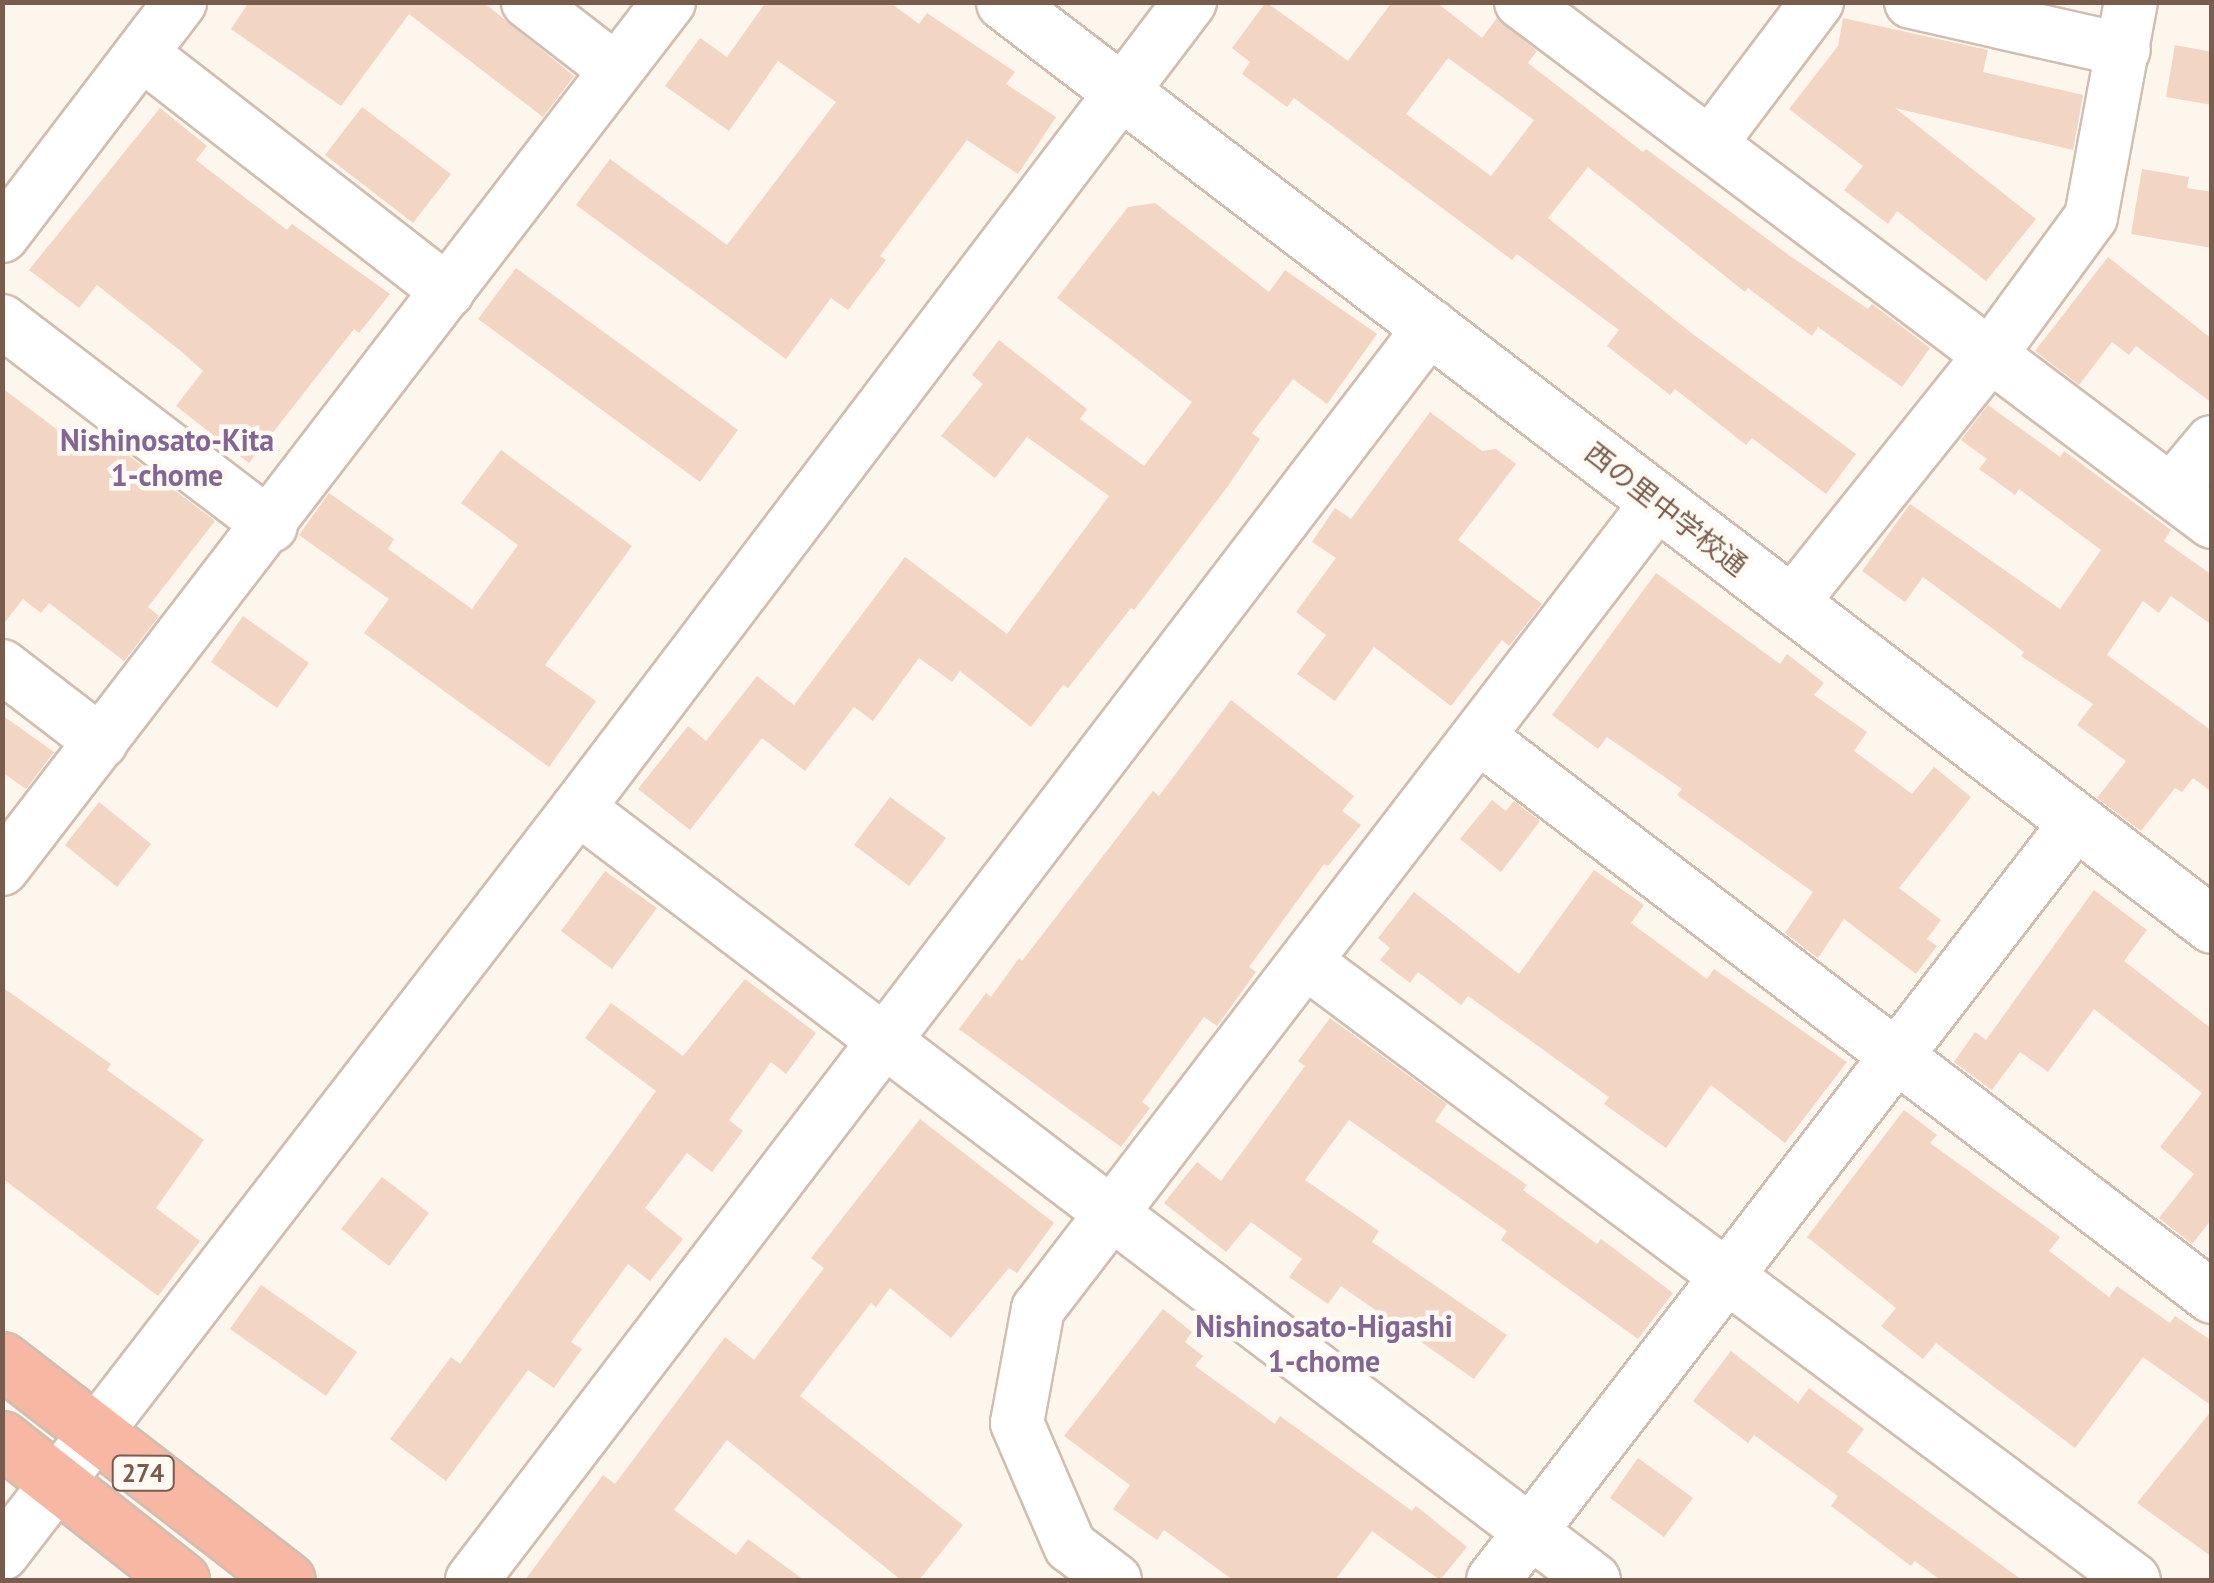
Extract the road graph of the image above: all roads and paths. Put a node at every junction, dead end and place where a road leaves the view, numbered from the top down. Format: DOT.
graph roads {
  1 [pos="180,2"];
  2 [pos="528,2"];
  3 [pos="670,2"];
  4 [pos="1004,2"];
  5 [pos="1190,2"];
  6 [pos="1521,2"];
  7 [pos="1817,2"];
  8 [pos="1911,2"];
  9 [pos="2128,26"];
  10 [pos="142,54"];
  11 [pos="616,70"];
  12 [pos="1122,93"];
  13 [pos="1710,144"];
  14 [pos="2,236"];
  15 [pos="448,291"];
  16 [pos="2,320"];
  17 [pos="1431,326"];
  18 [pos="1990,355"];
  19 [pos="2212,442"];
  20 [pos="1657,503"];
  21 [pos="2191,506"];
  22 [pos="271,526"];
  23 [pos="1790,605"];
  24 [pos="2,666"];
  25 [pos="1479,736"];
  26 [pos="101,742"];
  27 [pos="578,808"];
  28 [pos="2075,824"];
  29 [pos="2,869"];
  30 [pos="2212,925"];
  31 [pos="1306,962"];
  32 [pos="882,1044"];
  33 [pos="1897,1052"];
  34 [pos="1112,1214"];
  35 [pos="1727,1275"];
  36 [pos="2212,1297"];
  37 [pos="2,1360"];
  38 [pos="96,1434"];
  39 [pos="2,1438"];
  40 [pos="59,1484"];
  41 [pos="1530,1532"];
  42 [pos="2,1554"];
  43 [pos="181,1580"];
  44 [pos="287,1580"];
  45 [pos="472,1580"];
  46 [pos="1115,1580"];
  47 [pos="1493,1580"];
  48 [pos="1594,1580"];
  49 [pos="2134,1580"];
  1 -- 10 [label="street"];
  2 -- 11 [label="street"];
  3 -- 11 [label="street"];
  4 -- 12 [label="street, 西の里中学校通"];
  5 -- 12 [label="street"];
  6 -- 13 [label="street"];
  7 -- 13 [label="street"];
  8 -- 9 [label="street"];
  9 -- 18 [label="street"];
  10 -- 14 [label="street"];
  10 -- 15 [label="street"];
  11 -- 15 [label="street"];
  12 -- 17 [label="street, 西の里中学校通"];
  12 -- 27 [label="street"];
  13 -- 18 [label="street"];
  15 -- 22 [label="street"];
  16 -- 22 [label="street"];
  17 -- 20 [label="street, 西の里中学校通"];
  17 -- 32 [label="street"];
  18 -- 21 [label="street"];
  18 -- 23 [label="street"];
  19 -- 21 [label="street"];
  20 -- 23 [label="street, 西の里中学校通"];
  20 -- 25 [label="street"];
  22 -- 26 [label="street"];
  23 -- 28 [label="street, 西の里中学校通"];
  24 -- 26 [label="street"];
  25 -- 31 [label="street"];
  25 -- 33 [label="street"];
  26 -- 29 [label="street"];
  27 -- 32 [label="street"];
  27 -- 38 [label="street"];
  28 -- 30 [label="street, 西の里中学校通"];
  28 -- 33 [label="street"];
  31 -- 34 [label="street"];
  31 -- 35 [label="street"];
  32 -- 34 [label="street"];
  32 -- 45 [label="street"];
  33 -- 35 [label="street"];
  33 -- 36 [label="street"];
  34 -- 41 [label="street"];
  34 -- 46 [label="street"];
  35 -- 41 [label="street"];
  35 -- 49 [label="street"];
  37 -- 38 [label="highway, 274"];
  38 -- 40 [label="street"];
  38 -- 44 [label="highway, 274"];
  39 -- 40 [label="highway, 274"];
  40 -- 42 [label="street"];
  40 -- 43 [label="highway, 274"];
  41 -- 47 [label="street"];
  41 -- 48 [label="street"];
}
